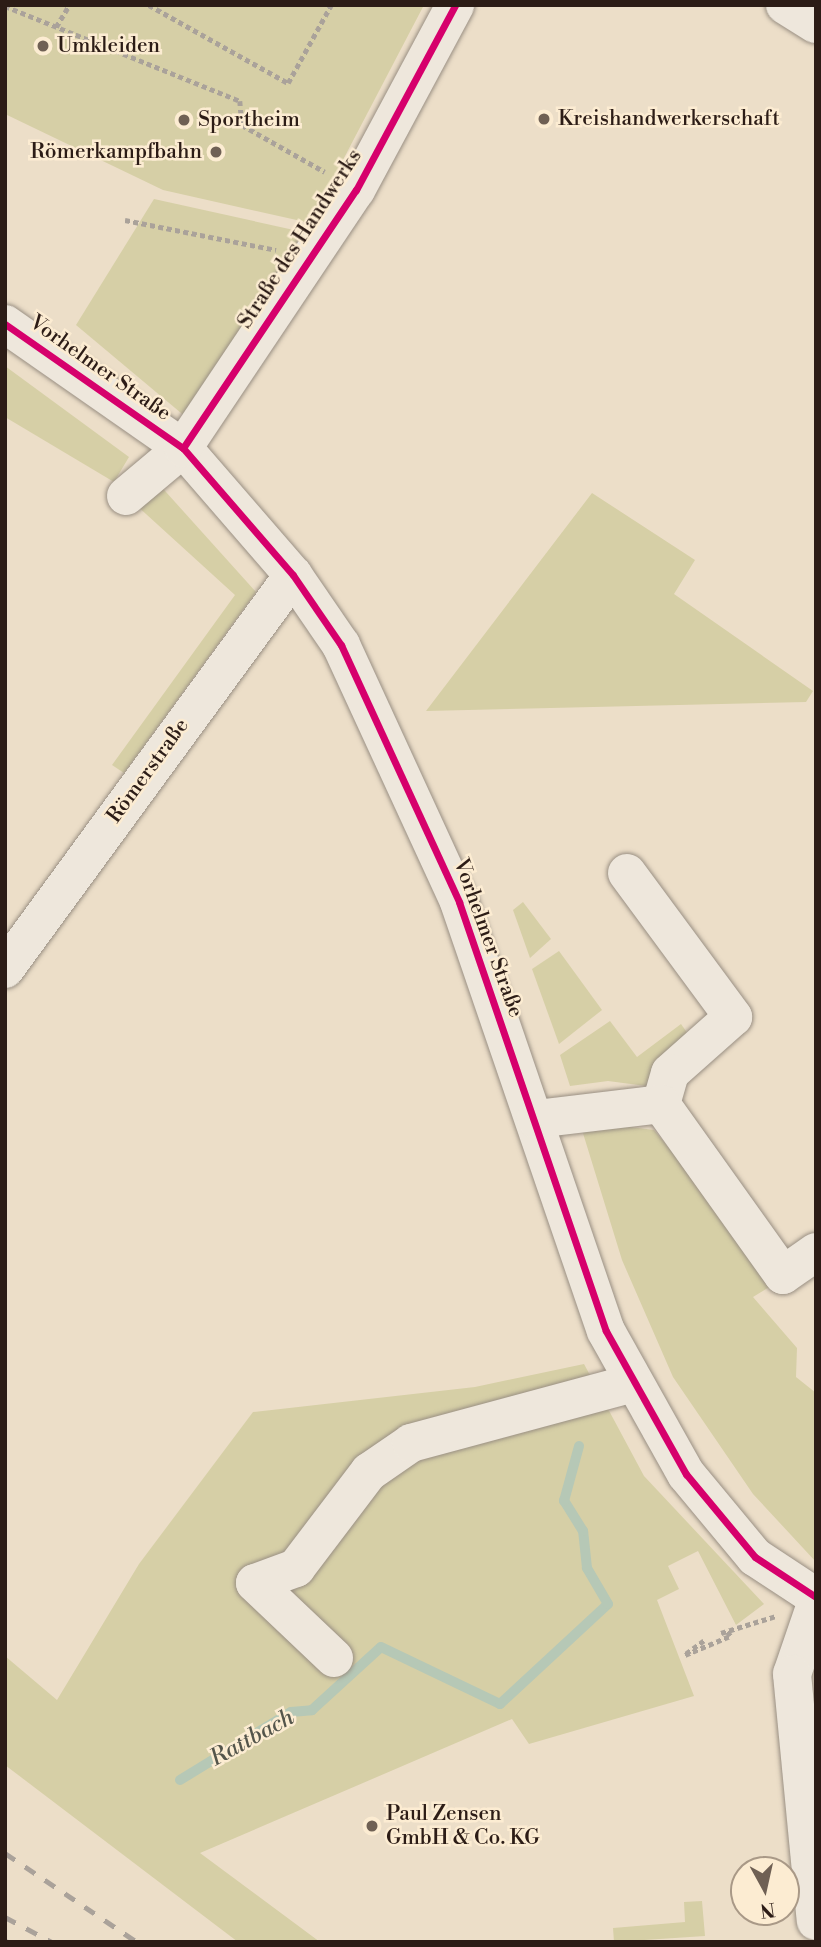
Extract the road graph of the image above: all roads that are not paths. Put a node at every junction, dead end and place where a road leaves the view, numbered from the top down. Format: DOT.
graph roads {
  1 [pos="455,5"];
  2 [pos="785,5"];
  3 [pos="816,24"];
  4 [pos="5,324"];
  5 [pos="183,448"];
  6 [pos="127,496"];
  7 [pos="293,575"];
  8 [pos="627,873"];
  9 [pos="5,969"];
  10 [pos="661,1104"];
  11 [pos="536,1119"];
  12 [pos="816,1252"];
  13 [pos="633,1383"];
  14 [pos="814,1606"];
  15 [pos="334,1658"];
  16 [pos="816,1921"];
  1 -- 5 [label="street, Straße des Handwerks"];
  2 -- 3 [label="street"];
  4 -- 5 [label="street, Vorhelmer Straße"];
  5 -- 6 [label="street, Straße des Handwerks"];
  5 -- 7 [label="street, Vorhelmer Straße"];
  7 -- 9 [label="street, Römerstraße"];
  7 -- 11 [label="street, Vorhelmer Straße"];
  8 -- 10 [label="street"];
  10 -- 11 [label="street"];
  10 -- 12 [label="street"];
  11 -- 13 [label="street, Vorhelmer Straße"];
  13 -- 14 [label="street, Vorhelmer Straße"];
  13 -- 15 [label="street"];
  14 -- 16 [label="street"];
}
